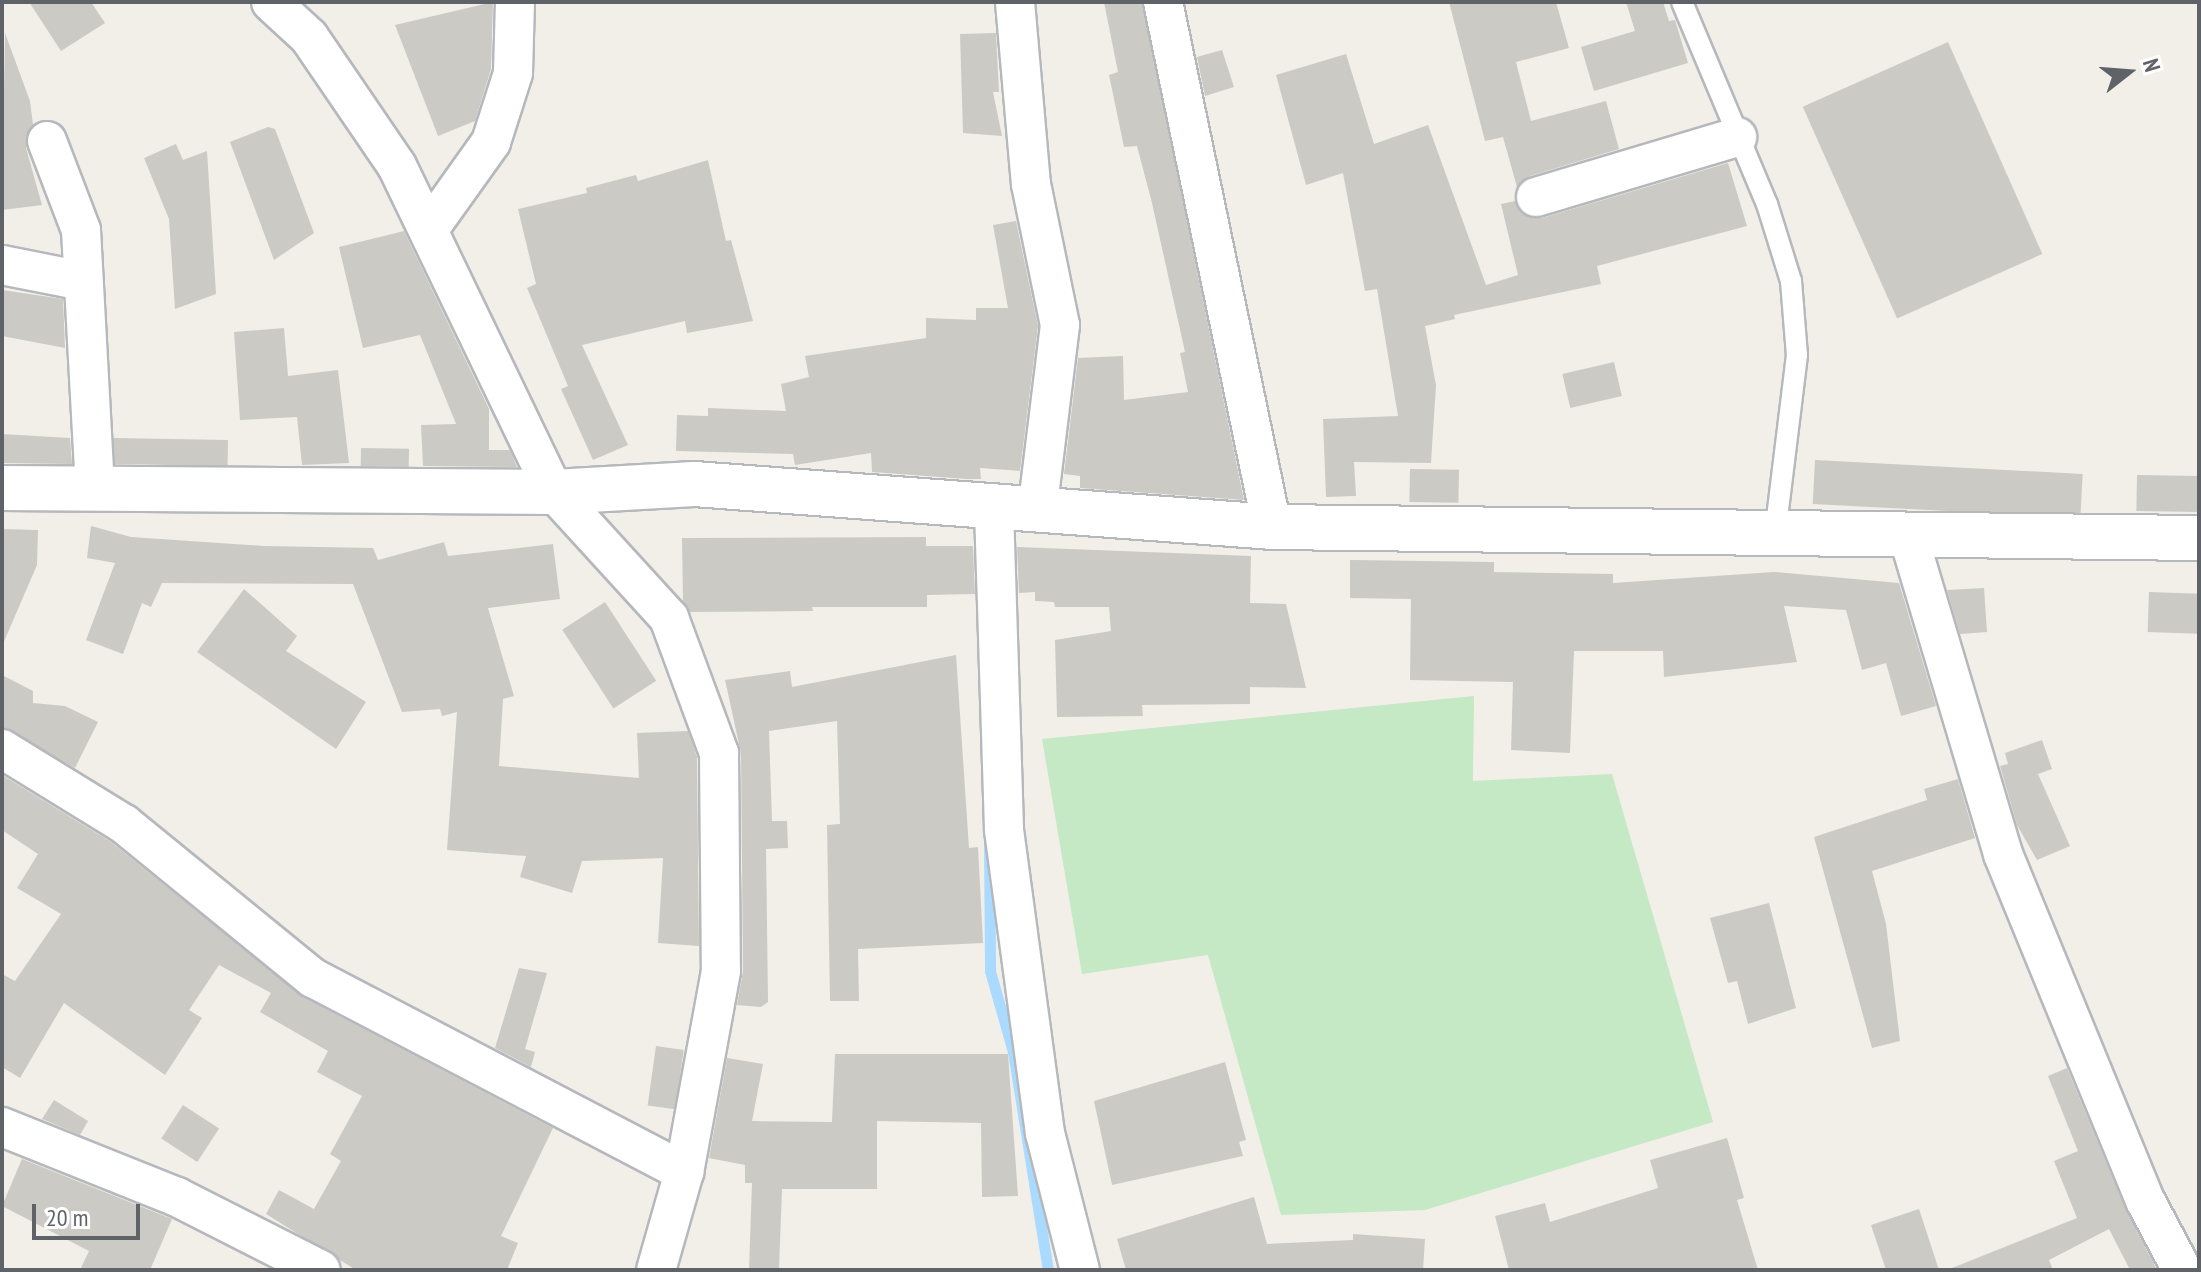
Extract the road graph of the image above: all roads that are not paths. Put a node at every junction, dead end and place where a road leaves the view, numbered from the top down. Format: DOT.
graph roads {
  1 [pos="271,2"];
  2 [pos="515,2"];
  3 [pos="1015,2"];
  4 [pos="1163,2"];
  5 [pos="1682,2"];
  6 [pos="1737,137"];
  7 [pos="47,141"];
  8 [pos="1536,197"];
  9 [pos="429,229"];
  10 [pos="2,265"];
  11 [pos="83,281"];
  12 [pos="2,488"];
  13 [pos="95,489"];
  14 [pos="554,492"];
  15 [pos="994,510"];
  16 [pos="1037,512"];
  17 [pos="1272,527"];
  18 [pos="1775,533"];
  19 [pos="1908,535"];
  20 [pos="2199,538"];
  21 [pos="2,749"];
  22 [pos="2,1127"];
  23 [pos="684,1172"];
  24 [pos="321,1270"];
  25 [pos="656,1270"];
  26 [pos="1080,1270"];
  27 [pos="2182,1270"];
  1 -- 9 [label="street"];
  2 -- 9 [label="street"];
  3 -- 16 [label="street"];
  4 -- 17 [label="street"];
  5 -- 6 [label="lane"];
  6 -- 8 [label="street"];
  6 -- 18 [label="lane"];
  7 -- 11 [label="street"];
  9 -- 14 [label="street"];
  10 -- 11 [label="street"];
  11 -- 13 [label="street"];
  12 -- 13 [label="street"];
  13 -- 14 [label="street"];
  14 -- 15 [label="street"];
  14 -- 23 [label="street"];
  15 -- 16 [label="street"];
  15 -- 26 [label="street"];
  16 -- 17 [label="street"];
  17 -- 18 [label="street"];
  18 -- 19 [label="street"];
  19 -- 20 [label="street"];
  19 -- 27 [label="street"];
  21 -- 23 [label="street"];
  22 -- 24 [label="street"];
  23 -- 25 [label="street"];
}
